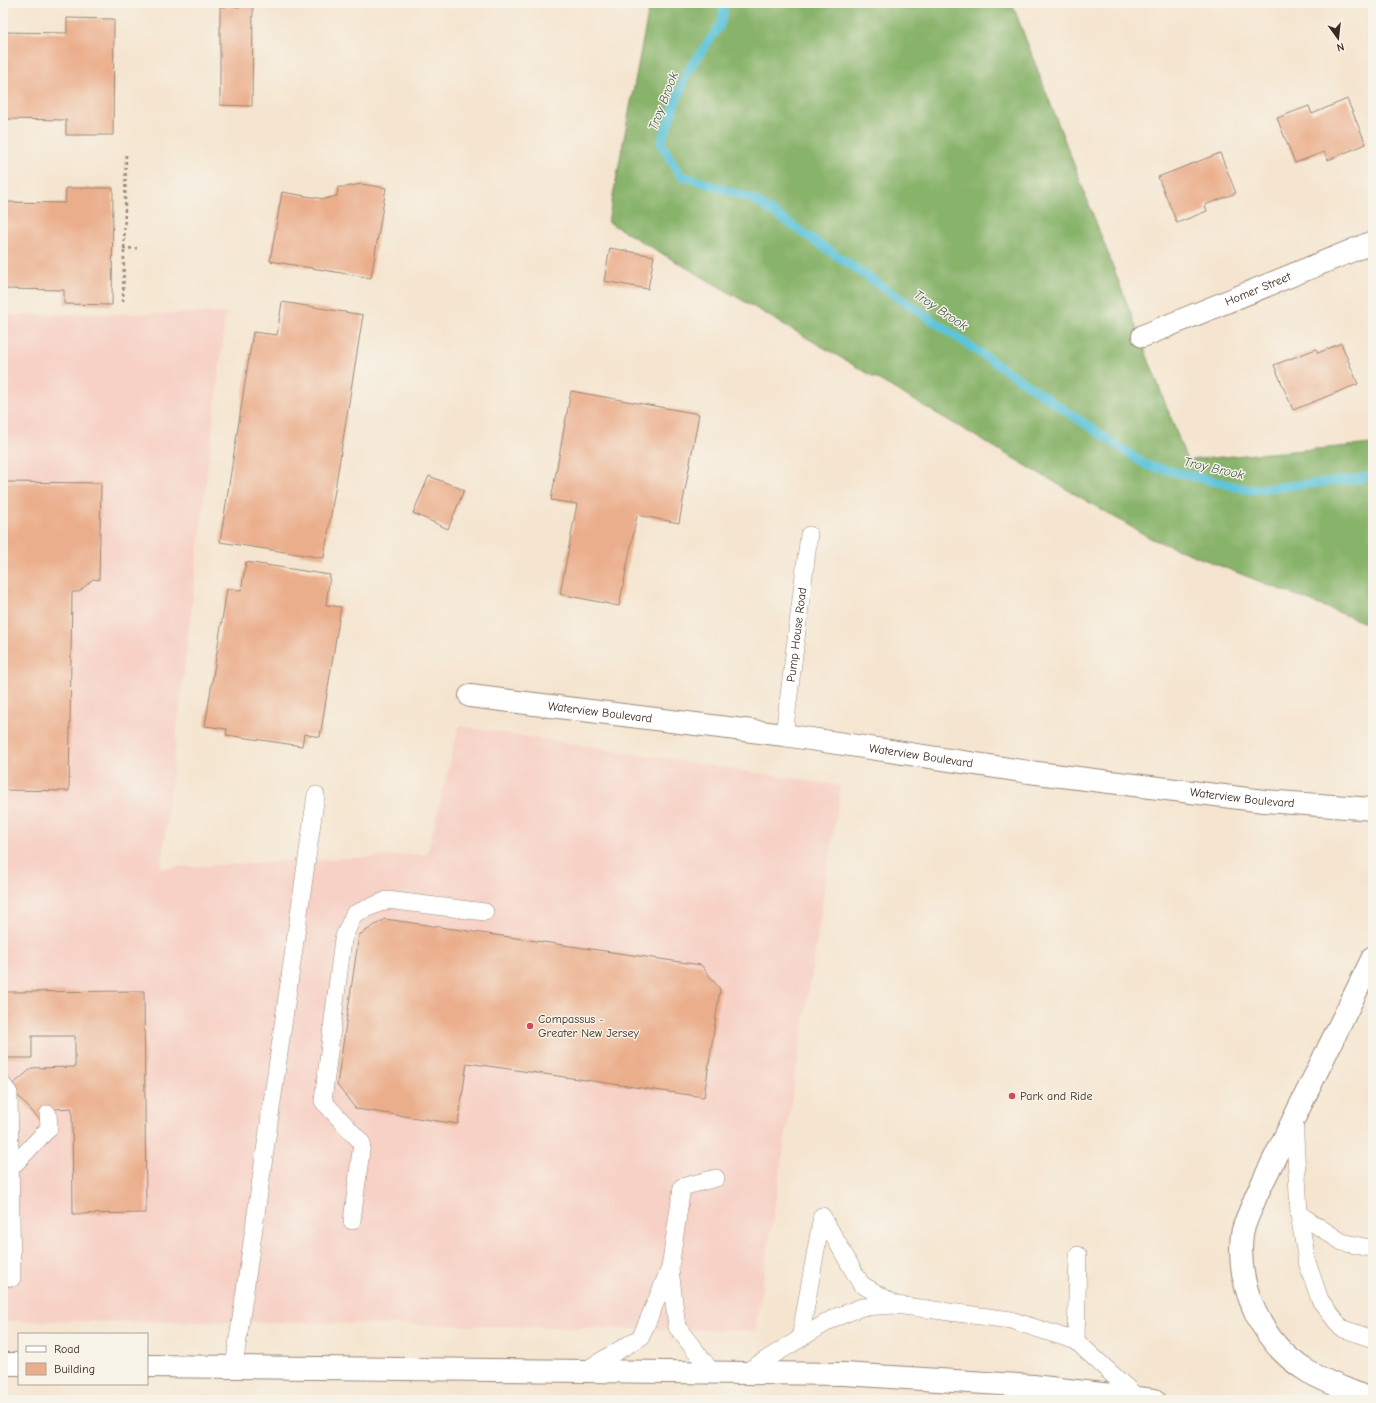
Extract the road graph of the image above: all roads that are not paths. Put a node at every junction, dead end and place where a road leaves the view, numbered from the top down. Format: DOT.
graph roads {
  1 [pos="1373,242"];
  2 [pos="1143,336"];
  3 [pos="809,535"];
  4 [pos="470,696"];
  5 [pos="784,735"];
  6 [pos="316,795"];
  7 [pos="1373,809"];
  8 [pos="485,912"];
  9 [pos="1373,957"];
  10 [pos="6,1085"];
  11 [pos="48,1114"];
  12 [pos="1294,1117"];
  13 [pos="10,1168"];
  14 [pos="716,1178"];
  15 [pos="1300,1214"];
  16 [pos="352,1221"];
  17 [pos="1373,1249"];
  18 [pos="1078,1255"];
  19 [pos="670,1268"];
  20 [pos="12,1278"];
  21 [pos="896,1305"];
  22 [pos="800,1339"];
  23 [pos="1373,1339"];
  24 [pos="1076,1341"];
  25 [pos="3,1364"];
  26 [pos="18,1364"];
  27 [pos="148,1366"];
  28 [pos="234,1368"];
  29 [pos="584,1371"];
  30 [pos="712,1372"];
  31 [pos="744,1373"];
  32 [pos="1146,1399"];
  33 [pos="1371,1400"];
  1 -- 2 [label="main road, Homer Street"];
  3 -- 5 [label="lane, Pump House Road"];
  4 -- 5 [label="main road, Waterview Boulevard"];
  5 -- 7 [label="main road, Waterview Boulevard"];
  6 -- 28 [label="lane"];
  8 -- 16 [label="lane"];
  9 -- 12 [label="main road"];
  10 -- 13 [label="lane"];
  11 -- 13 [label="lane"];
  12 -- 15 [label="lane"];
  12 -- 33 [label="main road"];
  13 -- 20 [label="lane"];
  14 -- 19 [label="lane"];
  15 -- 17 [label="lane"];
  15 -- 23 [label="lane"];
  18 -- 24 [label="lane"];
  19 -- 29 [label="lane"];
  19 -- 30 [label="lane"];
  21 -- 22 [label="lane"];
  21 -- 22 [label="lane"];
  21 -- 24 [label="lane"];
  22 -- 31 [label="lane"];
  24 -- 32 [label="lane"];
  25 -- 26 [label="main road"];
  27 -- 28 [label="main road"];
  28 -- 29 [label="main road"];
  29 -- 30 [label="main road"];
  30 -- 31 [label="main road"];
  31 -- 32 [label="main road"];
}
